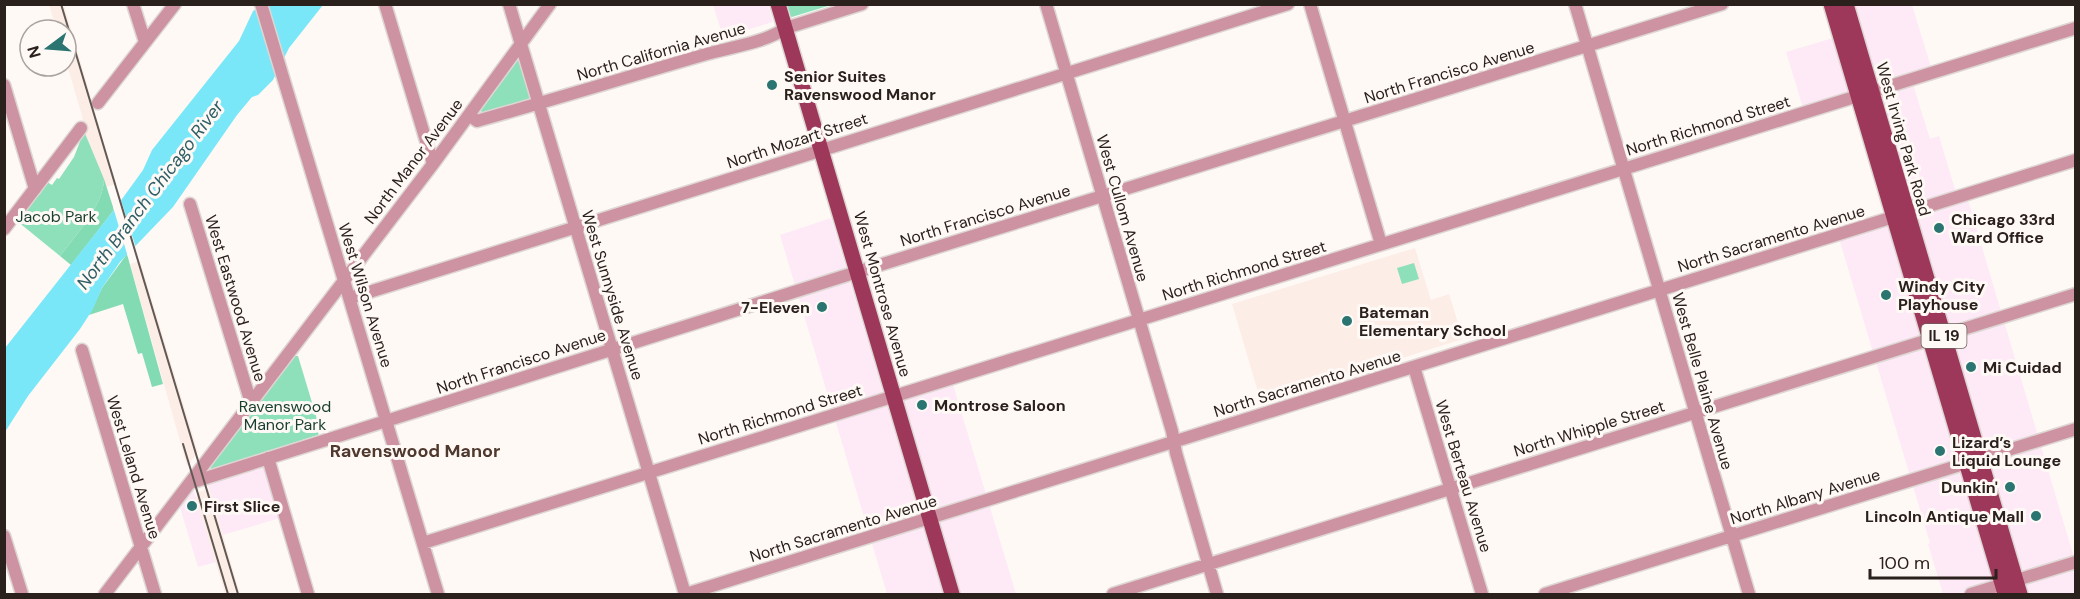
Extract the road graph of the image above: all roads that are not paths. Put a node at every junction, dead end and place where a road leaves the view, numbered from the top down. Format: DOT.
graph roads {
  1 [pos="134,4"];
  2 [pos="175,4"];
  3 [pos="261,4"];
  4 [pos="385,4"];
  5 [pos="509,4"];
  6 [pos="550,4"];
  7 [pos="778,4"];
  8 [pos="862,4"];
  9 [pos="1046,4"];
  10 [pos="1288,4"];
  11 [pos="1310,4"];
  12 [pos="1575,4"];
  13 [pos="1722,4"];
  14 [pos="1832,4"];
  15 [pos="1846,4"];
  16 [pos="786,28"];
  17 [pos="2076,28"];
  18 [pos="145,42"];
  19 [pos="521,44"];
  20 [pos="1587,46"];
  21 [pos="1066,74"];
  22 [pos="4,85"];
  23 [pos="1865,93"];
  24 [pos="98,103"];
  25 [pos="539,104"];
  26 [pos="469,115"];
  27 [pos="1345,121"];
  28 [pos="81,128"];
  29 [pos="821,150"];
  30 [pos="2076,160"];
  31 [pos="433,164"];
  32 [pos="1623,169"];
  33 [pos="35,189"];
  34 [pos="1102,196"];
  35 [pos="190,204"];
  36 [pos="1901,214"];
  37 [pos="575,227"];
  38 [pos="4,230"];
  39 [pos="1381,244"];
  40 [pos="857,272"];
  41 [pos="344,279"];
  42 [pos="1659,290"];
  43 [pos="2076,294"];
  44 [pos="350,298"];
  45 [pos="1139,320"];
  46 [pos="1937,337"];
  47 [pos="612,349"];
  48 [pos="82,350"];
  49 [pos="1414,367"];
  50 [pos="894,396"];
  51 [pos="250,402"];
  52 [pos="1695,413"];
  53 [pos="386,421"];
  54 [pos="2076,429"];
  55 [pos="1174,442"];
  56 [pos="268,458"];
  57 [pos="1973,461"];
  58 [pos="648,473"];
  59 [pos="190,483"];
  60 [pos="1451,489"];
  61 [pos="930,518"];
  62 [pos="4,536"];
  63 [pos="1732,536"];
  64 [pos="423,543"];
  65 [pos="141,547"];
  66 [pos="2076,562"];
  67 [pos="1208,565"];
  68 [pos="2011,589"];
  69 [pos="22,594"];
  70 [pos="105,594"];
  71 [pos="155,594"];
  72 [pos="308,594"];
  73 [pos="438,594"];
  74 [pos="685,594"];
  75 [pos="952,594"];
  76 [pos="1113,594"];
  77 [pos="1217,594"];
  78 [pos="1482,594"];
  79 [pos="1545,594"];
  80 [pos="1749,594"];
  81 [pos="1971,594"];
  1 -- 18 [label="street"];
  2 -- 18 [label="street"];
  3 -- 41 [label="street, West Wilson Avenue"];
  4 -- 31 [label="street"];
  5 -- 19 [label="street, West Sunnyside Avenue"];
  6 -- 19 [label="street, North Manor Avenue"];
  7 -- 16 [label="main road, West Montrose Avenue"];
  8 -- 16 [label="street, North California Avenue"];
  9 -- 21 [label="street, West Cullom Avenue"];
  10 -- 21 [label="street, North Mozart Street"];
  11 -- 27 [label="street"];
  12 -- 20 [label="street, West Belle Plaine Avenue"];
  13 -- 20 [label="street, North Francisco Avenue"];
  14 -- 23 [label="main road, West Irving Park Road / IL 19"];
  15 -- 23 [label="main road, West Irving Park Road / IL 19"];
  16 -- 25 [label="street, North California Avenue"];
  16 -- 29 [label="main road, West Montrose Avenue"];
  17 -- 23 [label="street, North Richmond Street"];
  18 -- 24 [label="street"];
  19 -- 25 [label="street, West Sunnyside Avenue"];
  19 -- 26 [label="street, North Manor Avenue"];
  20 -- 27 [label="street, North Francisco Avenue"];
  20 -- 32 [label="street, West Belle Plaine Avenue"];
  21 -- 29 [label="street, North Mozart Street"];
  21 -- 34 [label="street, West Cullom Avenue"];
  22 -- 33 [label="street"];
  23 -- 32 [label="street, North Richmond Street"];
  23 -- 36 [label="main road, West Irving Park Road / IL 19"];
  25 -- 26 [label="street, North California Avenue"];
  25 -- 37 [label="street, West Sunnyside Avenue"];
  26 -- 31 [label="street, North Manor Avenue"];
  27 -- 34 [label="street, North Francisco Avenue"];
  27 -- 39 [label="street"];
  28 -- 33 [label="street"];
  29 -- 37 [label="street, North Mozart Street"];
  29 -- 40 [label="main road, West Montrose Avenue"];
  30 -- 36 [label="street, North Sacramento Avenue"];
  31 -- 41 [label="street, North Manor Avenue"];
  32 -- 39 [label="street, North Richmond Street"];
  32 -- 42 [label="street, West Belle Plaine Avenue"];
  33 -- 38 [label="street"];
  34 -- 40 [label="street, North Francisco Avenue"];
  34 -- 45 [label="street, West Cullom Avenue"];
  35 -- 51 [label="street, West Eastwood Avenue"];
  36 -- 42 [label="street, North Sacramento Avenue"];
  36 -- 46 [label="main road, West Irving Park Road / IL 19"];
  37 -- 44 [label="street, North Mozart Street"];
  37 -- 47 [label="street, West Sunnyside Avenue"];
  39 -- 45 [label="street, North Richmond Street"];
  40 -- 47 [label="street, North Francisco Avenue"];
  40 -- 50 [label="main road, West Montrose Avenue"];
  41 -- 44 [label="street, West Wilson Avenue"];
  41 -- 51 [label="street, North Manor Avenue"];
  42 -- 49 [label="street, North Sacramento Avenue"];
  42 -- 52 [label="street, West Belle Plaine Avenue"];
  43 -- 46 [label="street, North Whipple Street"];
  44 -- 53 [label="street, West Wilson Avenue"];
  45 -- 50 [label="street, North Richmond Street"];
  45 -- 55 [label="street, West Cullom Avenue"];
  46 -- 52 [label="street, North Whipple Street"];
  46 -- 57 [label="main road, West Irving Park Road / IL 19"];
  47 -- 53 [label="street, North Francisco Avenue"];
  47 -- 58 [label="street, West Sunnyside Avenue"];
  48 -- 65 [label="street, West Leland Avenue"];
  49 -- 55 [label="street, North Sacramento Avenue"];
  49 -- 60 [label="street, West Berteau Avenue"];
  50 -- 58 [label="street, North Richmond Street"];
  50 -- 61 [label="main road, West Montrose Avenue"];
  51 -- 59 [label="street, North Manor Avenue"];
  52 -- 60 [label="street, North Whipple Street"];
  52 -- 63 [label="street, West Belle Plaine Avenue"];
  53 -- 56 [label="street, North Francisco Avenue"];
  53 -- 64 [label="street, West Wilson Avenue"];
  54 -- 57 [label="street, North Albany Avenue"];
  55 -- 61 [label="street, North Sacramento Avenue"];
  55 -- 67 [label="street, West Cullom Avenue"];
  56 -- 59 [label="street, North Francisco Avenue"];
  56 -- 72 [label="street"];
  57 -- 63 [label="street, North Albany Avenue"];
  57 -- 68 [label="main road, West Irving Park Road / IL 19"];
  58 -- 64 [label="street, North Richmond Street"];
  58 -- 74 [label="street, West Sunnyside Avenue"];
  59 -- 65 [label="street, North Manor Avenue"];
  60 -- 67 [label="street, North Whipple Street"];
  60 -- 78 [label="street, West Berteau Avenue"];
  61 -- 74 [label="street, North Sacramento Avenue"];
  61 -- 75 [label="main road, West Montrose Avenue"];
  62 -- 69 [label="street"];
  63 -- 79 [label="street, North Albany Avenue"];
  63 -- 80 [label="street, West Belle Plaine Avenue"];
  64 -- 73 [label="street, West Wilson Avenue"];
  65 -- 70 [label="street, North Manor Avenue"];
  65 -- 71 [label="street, West Leland Avenue"];
  66 -- 68 [label="street"];
  67 -- 76 [label="street, North Whipple Street"];
  67 -- 77 [label="street, West Cullom Avenue"];
  68 -- 81 [label="street"];
}
